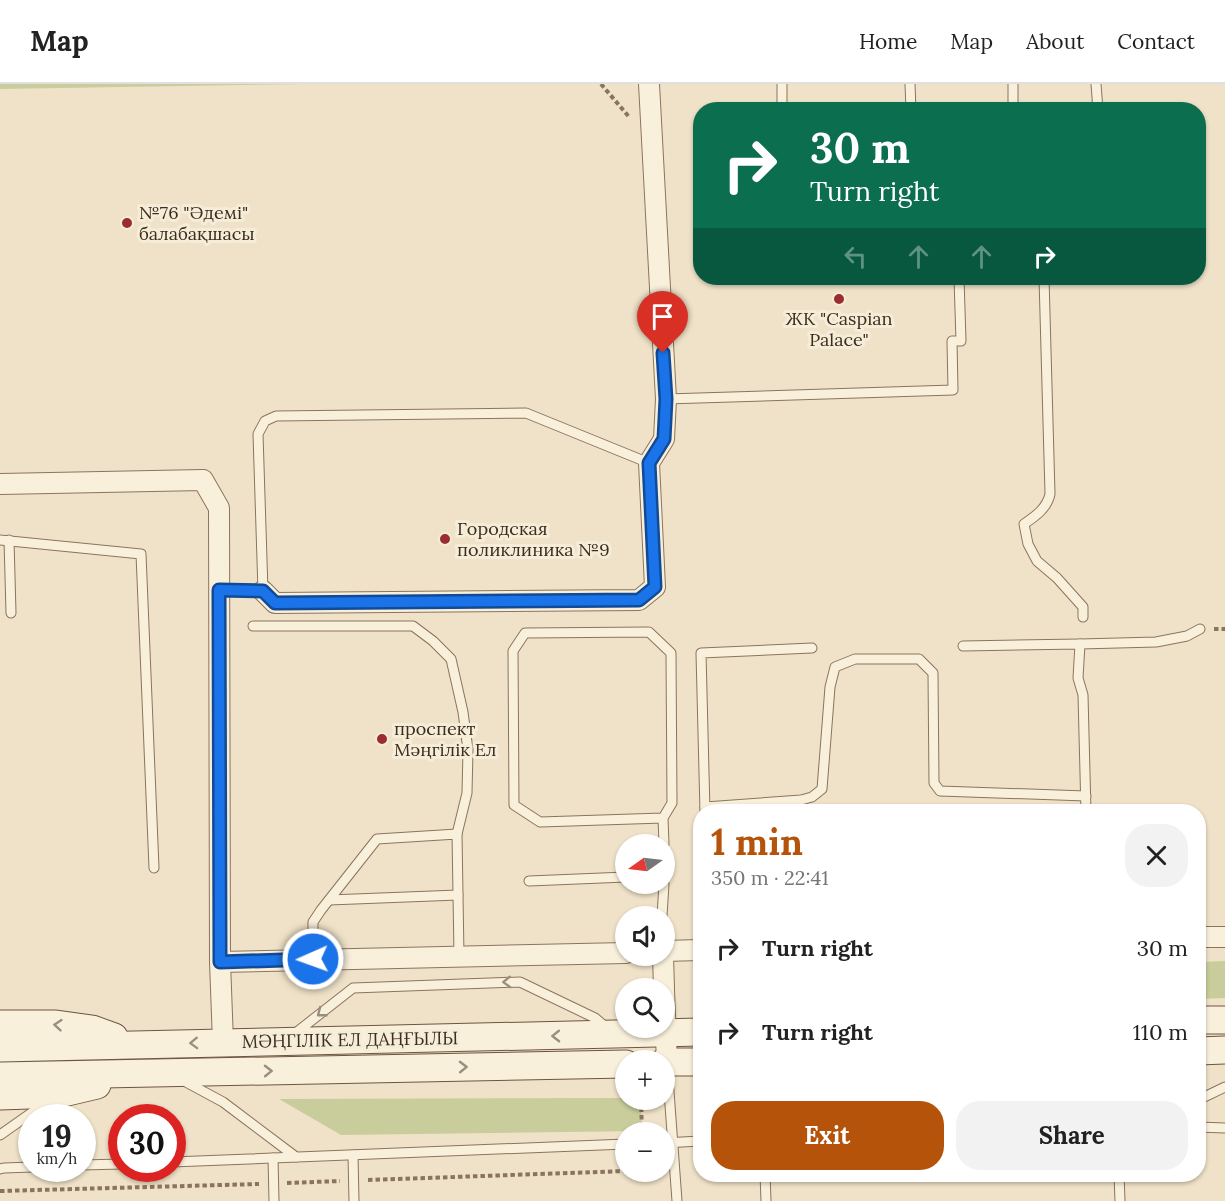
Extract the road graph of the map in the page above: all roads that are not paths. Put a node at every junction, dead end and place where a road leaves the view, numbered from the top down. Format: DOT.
graph roads {
  1 [pos="649,84"];
  2 [pos="782,84"];
  3 [pos="910,84"];
  4 [pos="1013,84"];
  5 [pos="1096,84"];
  6 [pos="782,102"];
  7 [pos="911,102"];
  8 [pos="1013,102"];
  9 [pos="1097,102"];
  10 [pos="959,285"];
  11 [pos="1044,285"];
  12 [pos="666,399"];
  13 [pos="649,463"];
  14 [pos="0,484"];
  15 [pos="5,540"];
  16 [pos="219,590"];
  17 [pos="263,591"];
  18 [pos="11,613"];
  19 [pos="1083,617"];
  20 [pos="253,626"];
  21 [pos="1200,629"];
  22 [pos="1080,644"];
  23 [pos="963,646"];
  24 [pos="812,648"];
  25 [pos="1086,796"];
  26 [pos="705,804"];
  27 [pos="758,804"];
  28 [pos="1086,804"];
  29 [pos="663,818"];
  30 [pos="457,834"];
  31 [pos="664,834"];
  32 [pos="154,868"];
  33 [pos="615,877"];
  34 [pos="529,881"];
  35 [pos="458,895"];
  36 [pos="329,900"];
  37 [pos="1206,937"];
  38 [pos="1225,937"];
  39 [pos="693,950"];
  40 [pos="675,951"];
  41 [pos="615,953"];
  42 [pos="459,956"];
  43 [pos="313,959"];
  44 [pos="220,962"];
  45 [pos="1206,1020"];
  46 [pos="1225,1020"];
  47 [pos="0,1024"];
  48 [pos="693,1032"];
  49 [pos="675,1033"];
  50 [pos="614,1035"];
  51 [pos="284,1041"];
  52 [pos="223,1042"];
  53 [pos="135,1045"];
  54 [pos="0,1048"];
  55 [pos="1225,1050"];
  56 [pos="1206,1051"];
  57 [pos="675,1062"];
  58 [pos="693,1062"];
  59 [pos="615,1064"];
  60 [pos="169,1072"];
  61 [pos="136,1073"];
  62 [pos="0,1076"];
  63 [pos="1225,1087"];
  64 [pos="59,1094"];
  65 [pos="0,1096"];
  66 [pos="1206,1096"];
  67 [pos="1206,1127"];
  68 [pos="1225,1128"];
  69 [pos="0,1135"];
  70 [pos="693,1141"];
  71 [pos="675,1142"];
  72 [pos="615,1144"];
  73 [pos="353,1155"];
  74 [pos="296,1157"];
  75 [pos="273,1158"];
  76 [pos="186,1161"];
  77 [pos="18,1168"];
  78 [pos="0,1169"];
  79 [pos="674,1182"];
  80 [pos="765,1182"];
  81 [pos="1119,1182"];
  82 [pos="274,1201"];
  83 [pos="354,1201"];
  84 [pos="677,1201"];
  85 [pos="766,1201"];
  86 [pos="1120,1201"];
  1 -- 12 [label="street"];
  2 -- 6 [label="lane"];
  3 -- 7 [label="lane"];
  4 -- 8 [label="lane"];
  5 -- 9 [label="lane"];
  10 -- 12 [label="lane"];
  11 -- 19 [label="lane"];
  12 -- 13 [label="street"];
  13 -- 17 [label="street"];
  13 -- 17 [label="lane"];
  14 -- 16 [label="street"];
  15 -- 18 [label="lane"];
  15 -- 32 [label="lane"];
  16 -- 17 [label="lane"];
  16 -- 44 [label="street"];
  20 -- 30 [label="lane"];
  21 -- 22 [label="lane"];
  22 -- 23 [label="lane"];
  22 -- 25 [label="lane"];
  24 -- 26 [label="lane"];
  25 -- 27 [label="lane"];
  25 -- 28 [label="lane"];
  29 -- 29 [label="lane"];
  29 -- 31 [label="lane"];
  30 -- 35 [label="lane"];
  30 -- 36 [label="lane"];
  33 -- 34 [label="lane"];
  35 -- 36 [label="lane"];
  35 -- 42 [label="lane"];
  36 -- 43 [label="lane"];
  37 -- 38 [label="street"];
  39 -- 40 [label="street"];
  41 -- 42 [label="street"];
  42 -- 43 [label="street"];
  43 -- 44 [label="street"];
  44 -- 52 [label="street"];
  45 -- 46 [label="main road"];
  53 -- 47 [label="main road, one-way"];
  48 -- 49 [label="main road, МӘҢГІЛІК ЕЛ ДАҢҒЫЛЫ"];
  50 -- 51 [label="main road, МӘҢГІЛІК ЕЛ ДАҢҒЫЛЫ, one-way"];
  50 -- 51 [label="lane, one-way"];
  51 -- 52 [label="main road, МӘҢГІЛІК ЕЛ ДАҢҒЫЛЫ"];
  52 -- 53 [label="main road, МӘҢГІЛІК ЕЛ ДАҢҒЫЛЫ, one-way"];
  53 -- 54 [label="main road, МӘҢГІЛІК ЕЛ ДАҢҒЫЛЫ"];
  55 -- 56 [label="main road"];
  57 -- 58 [label="main road"];
  60 -- 59 [label="main road, МӘҢГІЛІК ЕЛ ДАҢҒЫЛЫ, one-way"];
  60 -- 61 [label="main road, МӘҢГІЛІК ЕЛ ДАҢҒЫЛЫ"];
  60 -- 74 [label="lane"];
  61 -- 62 [label="main road, МӘҢГІЛІК ЕЛ ДАҢҒЫЛЫ"];
  61 -- 64 [label="main road"];
  63 -- 66 [label="lane"];
  64 -- 65 [label="main road"];
  64 -- 69 [label="lane"];
  67 -- 68 [label="lane"];
  70 -- 71 [label="lane"];
  72 -- 73 [label="lane"];
  73 -- 74 [label="lane"];
  73 -- 83 [label="lane"];
  74 -- 75 [label="lane"];
  75 -- 76 [label="lane"];
  75 -- 82 [label="lane"];
  77 -- 78 [label="lane"];
  79 -- 84 [label="lane"];
  80 -- 85 [label="lane"];
  81 -- 86 [label="lane"];
}
